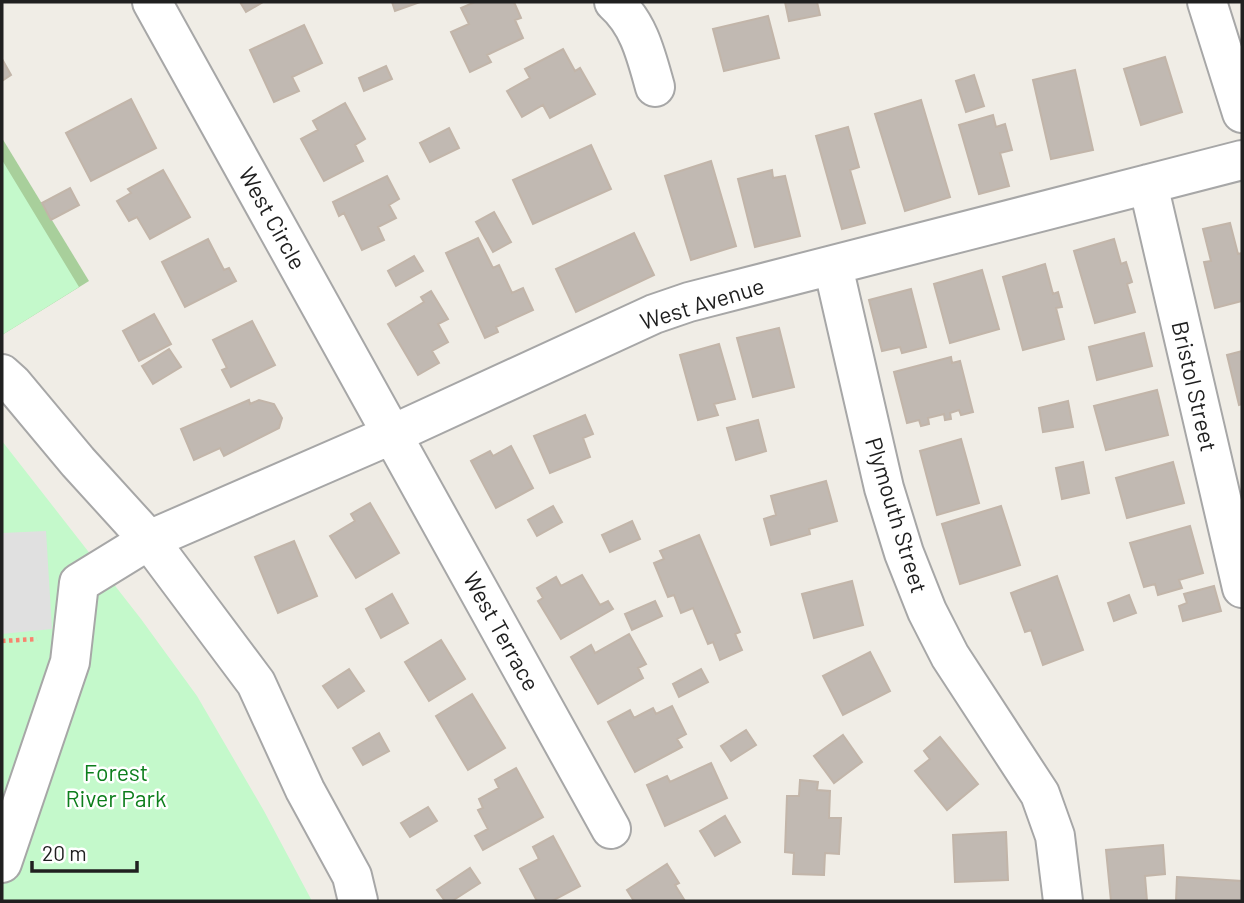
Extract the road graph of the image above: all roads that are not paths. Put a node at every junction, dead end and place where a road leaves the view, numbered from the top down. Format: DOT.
graph roads {
  1 [pos="152,2"];
  2 [pos="614,2"];
  3 [pos="1207,2"];
  4 [pos="655,87"];
  5 [pos="1242,113"];
  6 [pos="1242,160"];
  7 [pos="1148,184"];
  8 [pos="833,266"];
  9 [pos="2,374"];
  10 [pos="393,434"];
  11 [pos="149,540"];
  12 [pos="1242,588"];
  13 [pos="611,828"];
  14 [pos="2,863"];
  15 [pos="358,901"];
  16 [pos="1063,901"];
  1 -- 10 [label="street, West Circle"];
  2 -- 4 [label="street"];
  3 -- 5 [label="street"];
  6 -- 7 [label="street, West Avenue"];
  7 -- 8 [label="street, West Avenue"];
  7 -- 12 [label="street, Bristol Street"];
  8 -- 10 [label="street, West Avenue"];
  8 -- 16 [label="street, Plymouth Street"];
  9 -- 11 [label="street"];
  10 -- 11 [label="street, West Avenue"];
  10 -- 13 [label="street, West Terrace"];
  11 -- 14 [label="street, West Avenue"];
  11 -- 15 [label="street"];
}
